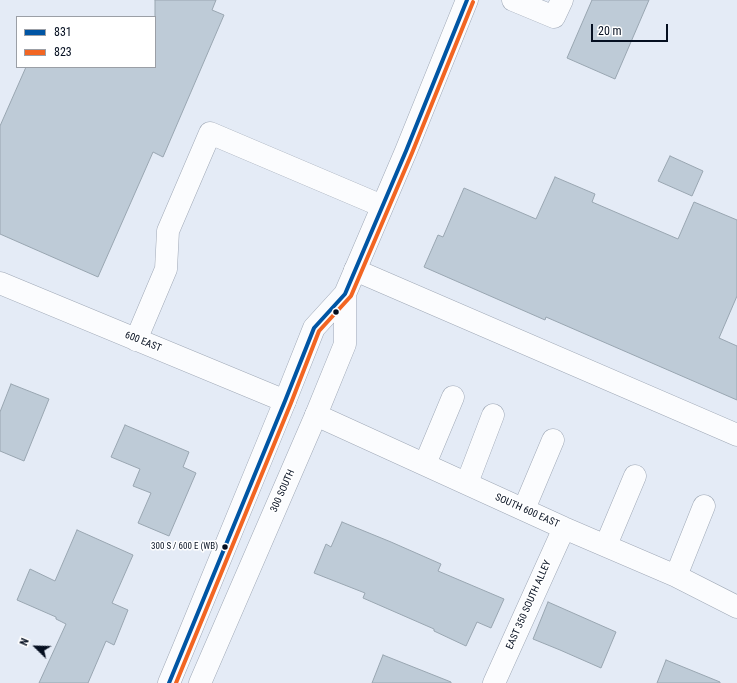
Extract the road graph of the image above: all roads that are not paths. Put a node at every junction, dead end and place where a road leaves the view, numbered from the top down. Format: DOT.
graph roads {
  1 [pos="467,0"];
  2 [pos="513,0"];
  3 [pos="562,0"];
  4 [pos="382,206"];
  5 [pos="355,270"];
  6 [pos="0,283"];
  7 [pos="345,294"];
  8 [pos="136,340"];
  9 [pos="453,398"];
  10 [pos="285,401"];
  11 [pos="316,415"];
  12 [pos="493,415"];
  13 [pos="737,436"];
  14 [pos="552,440"];
  15 [pos="425,464"];
  16 [pos="635,476"];
  17 [pos="466,483"];
  18 [pos="704,506"];
  19 [pos="524,510"];
  20 [pos="564,528"];
  21 [pos="606,545"];
  22 [pos="676,576"];
  23 [pos="737,607"];
  24 [pos="169,683"];
  25 [pos="200,683"];
  26 [pos="494,683"];
  1 -- 4 [label="main road, 300 SOUTH"];
  2 -- 3 [label="main road"];
  4 -- 5 [label="main road, 300 SOUTH"];
  4 -- 8 [label="main road"];
  5 -- 7 [label="main road, 300 SOUTH"];
  5 -- 13 [label="main road"];
  6 -- 8 [label="main road, 600 EAST"];
  7 -- 10 [label="main road, 300 SOUTH"];
  7 -- 11 [label="main road, 300 SOUTH"];
  8 -- 10 [label="main road, 600 EAST"];
  9 -- 15 [label="main road"];
  10 -- 24 [label="main road, 300 SOUTH"];
  11 -- 15 [label="main road, SOUTH 600 EAST"];
  11 -- 25 [label="main road, 300 SOUTH"];
  12 -- 17 [label="main road"];
  14 -- 19 [label="main road"];
  15 -- 17 [label="main road, SOUTH 600 EAST"];
  16 -- 21 [label="main road"];
  17 -- 19 [label="main road, SOUTH 600 EAST"];
  18 -- 22 [label="main road"];
  19 -- 20 [label="main road, SOUTH 600 EAST"];
  20 -- 21 [label="main road, SOUTH 600 EAST"];
  20 -- 26 [label="main road, EAST 350 SOUTH ALLEY"];
  21 -- 22 [label="main road, SOUTH 600 EAST"];
  22 -- 23 [label="main road, SOUTH 600 EAST"];
}
